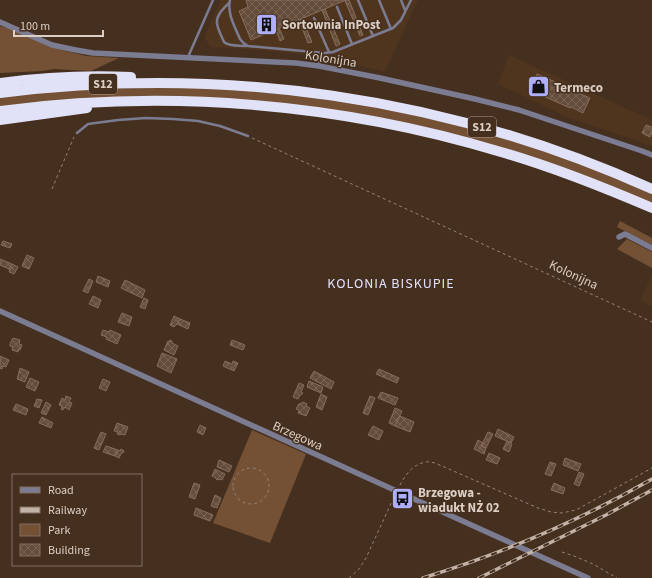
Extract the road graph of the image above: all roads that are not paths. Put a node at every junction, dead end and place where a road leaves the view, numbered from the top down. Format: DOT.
graph roads {
  1 [pos="213,0"];
  2 [pos="358,0"];
  3 [pos="379,0"];
  4 [pos="401,0"];
  5 [pos="411,0"];
  6 [pos="230,1"];
  7 [pos="337,7"];
  8 [pos="405,11"];
  9 [pos="314,18"];
  10 [pos="0,22"];
  11 [pos="391,29"];
  12 [pos="373,36"];
  13 [pos="352,44"];
  14 [pos="248,46"];
  15 [pos="321,52"];
  16 [pos="329,52"];
  17 [pos="188,57"];
  18 [pos="319,66"];
  19 [pos="0,83"];
  20 [pos="206,84"];
  21 [pos="0,93"];
  22 [pos="122,101"];
  23 [pos="0,111"];
  24 [pos="0,120"];
  25 [pos="77,133"];
  26 [pos="248,136"];
  27 [pos="652,155"];
  28 [pos="652,189"];
  29 [pos="652,208"];
  30 [pos="619,237"];
  31 [pos="652,248"];
  32 [pos="0,311"];
  33 [pos="588,578"];
  1 -- 17 [label="lane"];
  2 -- 12 [label="lane"];
  3 -- 11 [label="lane"];
  4 -- 8 [label="lane"];
  5 -- 8 [label="lane"];
  6 -- 14 [label="lane"];
  6 -- 14 [label="lane"];
  7 -- 13 [label="lane"];
  8 -- 11 [label="lane"];
  9 -- 16 [label="lane"];
  10 -- 17 [label="street, Kolonijna"];
  11 -- 12 [label="lane"];
  12 -- 13 [label="lane"];
  13 -- 16 [label="lane"];
  14 -- 15 [label="lane"];
  15 -- 16 [label="lane"];
  15 -- 18 [label="lane"];
  17 -- 18 [label="street, Kolonijna"];
  18 -- 27 [label="street, Kolonijna"];
  19 -- 20 [label="highway"];
  20 -- 21 [label="highway, S12"];
  20 -- 28 [label="highway, S12"];
  22 -- 23 [label="highway, S12"];
  22 -- 24 [label="highway"];
  22 -- 29 [label="highway, S12"];
  25 -- 26 [label="lane"];
  30 -- 31 [label="street"];
  32 -- 33 [label="street, Brzegowa"];
}
